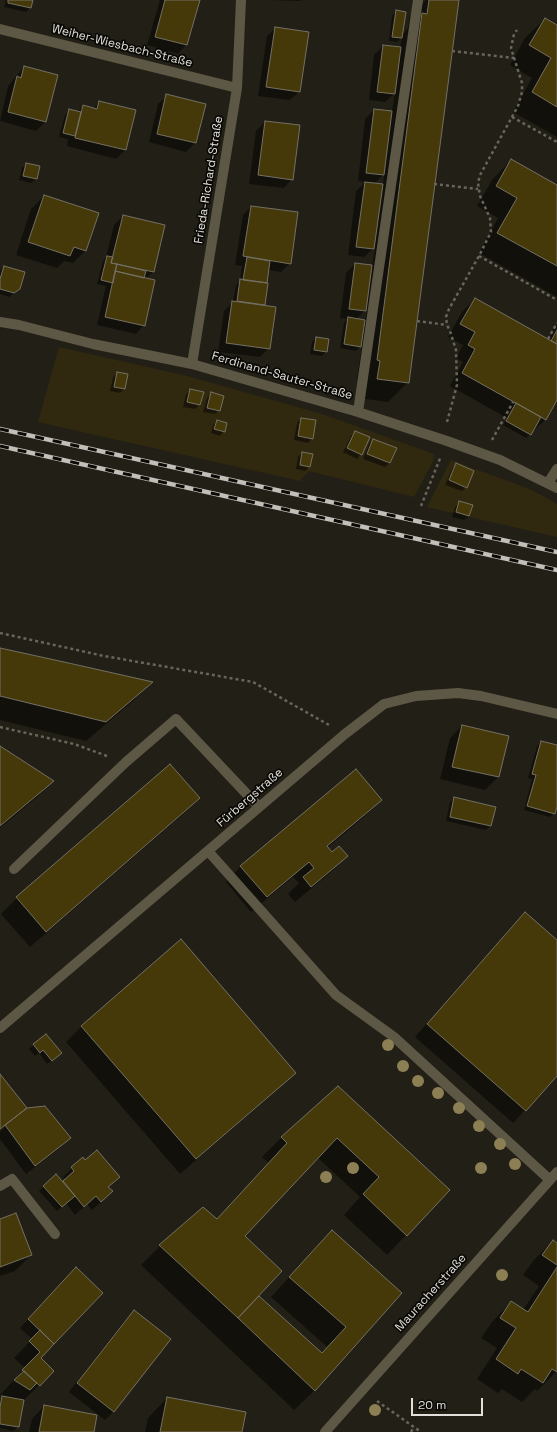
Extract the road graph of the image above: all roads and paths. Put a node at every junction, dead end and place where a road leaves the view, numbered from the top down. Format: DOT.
graph roads {
  1 [pos="241,0"];
  2 [pos="418,0"];
  3 [pos="0,29"];
  4 [pos="517,30"];
  5 [pos="452,50"];
  6 [pos="514,58"];
  7 [pos="237,88"];
  8 [pos="512,117"];
  9 [pos="557,142"];
  10 [pos="434,184"];
  11 [pos="478,189"];
  12 [pos="479,256"];
  13 [pos="557,300"];
  14 [pos="417,321"];
  15 [pos="0,322"];
  16 [pos="557,323"];
  17 [pos="447,325"];
  18 [pos="548,339"];
  19 [pos="192,364"];
  20 [pos="513,402"];
  21 [pos="358,412"];
  22 [pos="444,429"];
  23 [pos="447,441"];
  24 [pos="484,454"];
  25 [pos="557,469"];
  26 [pos="553,485"];
  27 [pos="421,506"];
  28 [pos="0,633"];
  29 [pos="557,714"];
  30 [pos="0,727"];
  31 [pos="345,734"];
  32 [pos="126,762"];
  33 [pos="259,807"];
  34 [pos="208,851"];
  35 [pos="14,869"];
  36 [pos="0,1028"];
  37 [pos="554,1176"];
  38 [pos="0,1186"];
  39 [pos="55,1234"];
  40 [pos="361,1390"];
  41 [pos="414,1427"];
  42 [pos="325,1432"];
  43 [pos="411,1432"];
  44 [pos="421,1432"];
  1 -- 7 [label="street, Frieda-Richard-Straße"];
  2 -- 21 [label="street"];
  3 -- 7 [label="street, Weiher-Wiesbach-Straße"];
  4 -- 6 [label="path"];
  5 -- 6 [label="path"];
  6 -- 8 [label="path"];
  7 -- 19 [label="street, Frieda-Richard-Straße"];
  8 -- 9 [label="path"];
  8 -- 11 [label="path"];
  10 -- 11 [label="path"];
  11 -- 12 [label="path"];
  12 -- 13 [label="path"];
  12 -- 17 [label="path"];
  14 -- 17 [label="path"];
  15 -- 19 [label="street, Ferdinand-Sauter-Straße"];
  16 -- 18 [label="path"];
  17 -- 22 [label="path"];
  19 -- 21 [label="street, Ferdinand-Sauter-Straße"];
  20 -- 24 [label="path"];
  21 -- 23 [label="street, Ferdinand-Sauter-Straße"];
  23 -- 24 [label="street, Ferdinand-Sauter-Straße"];
  23 -- 27 [label="path"];
  24 -- 26 [label="street, Ferdinand-Sauter-Straße"];
  25 -- 26 [label="street"];
  28 -- 31 [label="path"];
  29 -- 31 [label="street, Fürbergstraße"];
  30 -- 32 [label="path"];
  31 -- 33 [label="street, Fürbergstraße"];
  32 -- 33 [label="street"];
  32 -- 35 [label="street"];
  33 -- 34 [label="street, Fürbergstraße"];
  34 -- 36 [label="street, Fürbergstraße"];
  34 -- 37 [label="street"];
  37 -- 40 [label="street, Mauracherstraße"];
  38 -- 39 [label="street"];
  40 -- 41 [label="path"];
  40 -- 42 [label="street, Mauracherstraße"];
  41 -- 43 [label="path"];
  41 -- 44 [label="path"];
}
